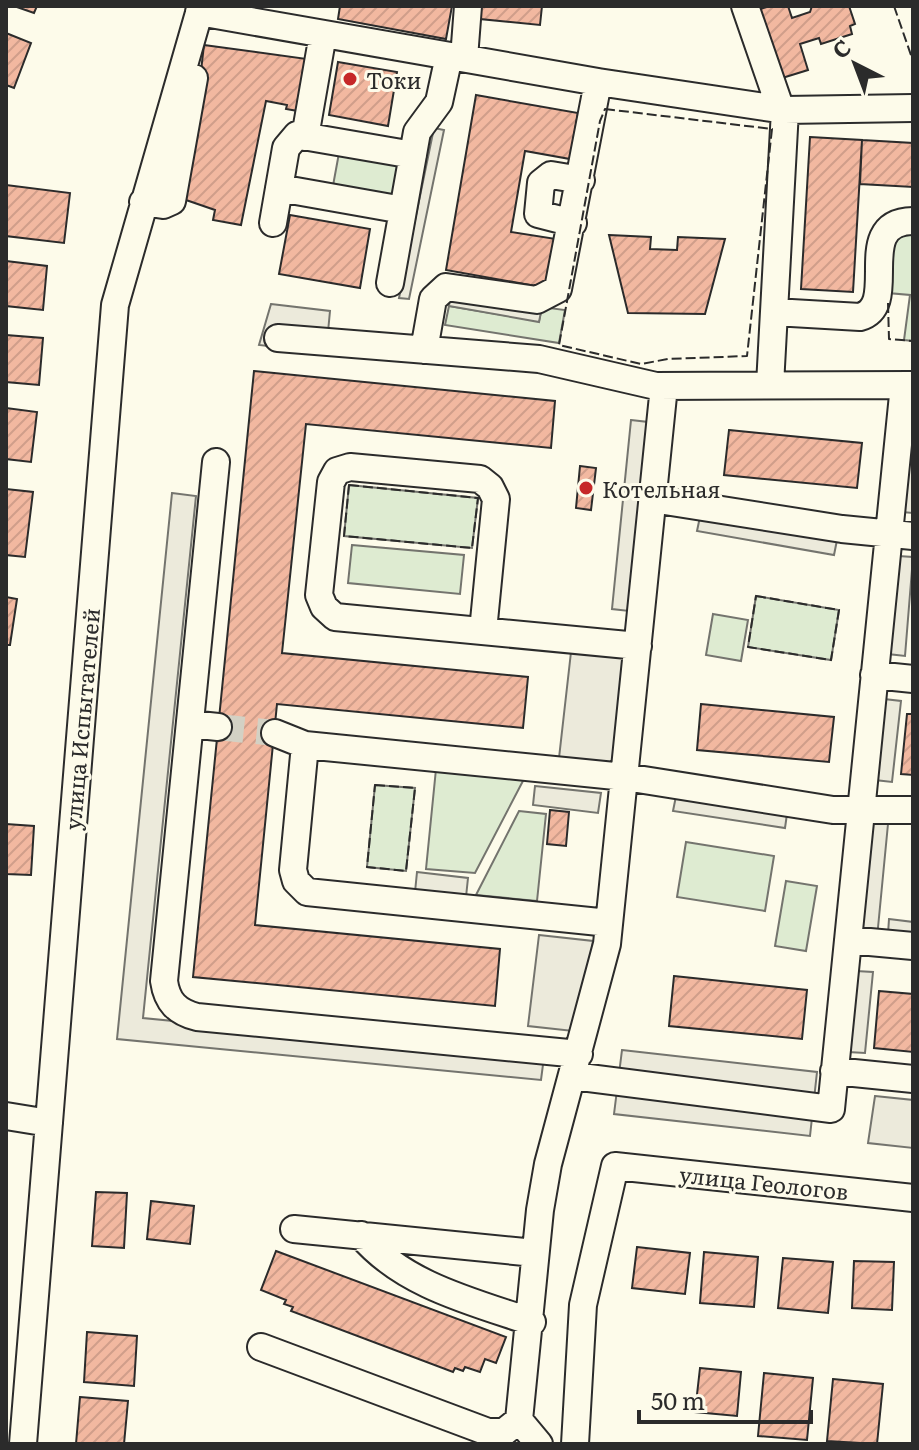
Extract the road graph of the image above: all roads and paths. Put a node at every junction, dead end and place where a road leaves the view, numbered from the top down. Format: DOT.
graph roads {
  1 [pos="468,6"];
  2 [pos="745,6"];
  3 [pos="202,10"];
  4 [pos="323,34"];
  5 [pos="456,57"];
  6 [pos="598,82"];
  7 [pos="913,108"];
  8 [pos="783,110"];
  9 [pos="305,137"];
  10 [pos="413,155"];
  11 [pos="581,180"];
  12 [pos="279,188"];
  13 [pos="403,210"];
  14 [pos="913,221"];
  15 [pos="273,223"];
  16 [pos="573,223"];
  17 [pos="390,283"];
  18 [pos="774,312"];
  19 [pos="278,338"];
  20 [pos="424,350"];
  21 [pos="770,385"];
  22 [pos="908,385"];
  23 [pos="664,386"];
  24 [pos="216,462"];
  25 [pos="652,499"];
  26 [pos="901,535"];
  27 [pos="483,631"];
  28 [pos="638,646"];
  29 [pos="874,675"];
  30 [pos="913,679"];
  31 [pos="190,724"];
  32 [pos="218,727"];
  33 [pos="275,733"];
  34 [pos="305,745"];
  35 [pos="625,777"];
  36 [pos="861,809"];
  37 [pos="913,810"];
  38 [pos="609,923"];
  39 [pos="848,940"];
  40 [pos="913,946"];
  41 [pos="576,1065"];
  42 [pos="834,1071"];
  43 [pos="913,1079"];
  44 [pos="6,1116"];
  45 [pos="49,1123"];
  46 [pos="913,1198"];
  47 [pos="294,1229"];
  48 [pos="361,1235"];
  49 [pos="535,1253"];
  50 [pos="530,1322"];
  51 [pos="261,1347"];
  52 [pos="519,1420"];
  53 [pos="483,1438"];
  54 [pos="23,1444"];
  55 [pos="539,1444"];
  56 [pos="575,1444"];
  1 -- 5 [label="street"];
  2 -- 8 [label="street"];
  3 -- 4 [label="street"];
  3 -- 45 [label="street, улица Испытателей"];
  4 -- 5 [label="street"];
  4 -- 9 [label="street"];
  5 -- 6 [label="street"];
  5 -- 10 [label="street"];
  6 -- 8 [label="street"];
  6 -- 11 [label="street"];
  7 -- 8 [label="street"];
  8 -- 18 [label="street"];
  9 -- 10 [label="street"];
  9 -- 12 [label="street"];
  10 -- 13 [label="street"];
  11 -- 16 [label="street"];
  11 -- 16 [label="street"];
  12 -- 13 [label="street"];
  12 -- 15 [label="street"];
  13 -- 17 [label="street"];
  14 -- 18 [label="street"];
  16 -- 20 [label="street"];
  18 -- 21 [label="street"];
  19 -- 20 [label="street"];
  20 -- 23 [label="street"];
  21 -- 22 [label="street"];
  21 -- 23 [label="street"];
  22 -- 26 [label="street"];
  23 -- 25 [label="street"];
  24 -- 31 [label="street"];
  25 -- 26 [label="street"];
  25 -- 28 [label="street"];
  26 -- 29 [label="street"];
  27 -- 27 [label="street"];
  27 -- 28 [label="street"];
  28 -- 35 [label="street"];
  29 -- 30 [label="street"];
  29 -- 36 [label="street"];
  31 -- 32 [label="street"];
  31 -- 41 [label="street"];
  33 -- 34 [label="street"];
  34 -- 35 [label="street"];
  34 -- 38 [label="street"];
  35 -- 36 [label="street"];
  35 -- 38 [label="street"];
  36 -- 37 [label="street"];
  36 -- 39 [label="street"];
  38 -- 41 [label="street"];
  39 -- 40 [label="street"];
  39 -- 42 [label="street"];
  41 -- 42 [label="street"];
  41 -- 49 [label="street"];
  42 -- 43 [label="street"];
  44 -- 45 [label="street"];
  45 -- 54 [label="street, улица Испытателей"];
  46 -- 56 [label="street, улица Геологов"];
  47 -- 48 [label="street"];
  48 -- 49 [label="street"];
  48 -- 50 [label="street"];
  49 -- 50 [label="street"];
  50 -- 52 [label="street"];
  51 -- 53 [label="street"];
  52 -- 53 [label="street"];
  52 -- 55 [label="street"];
}
